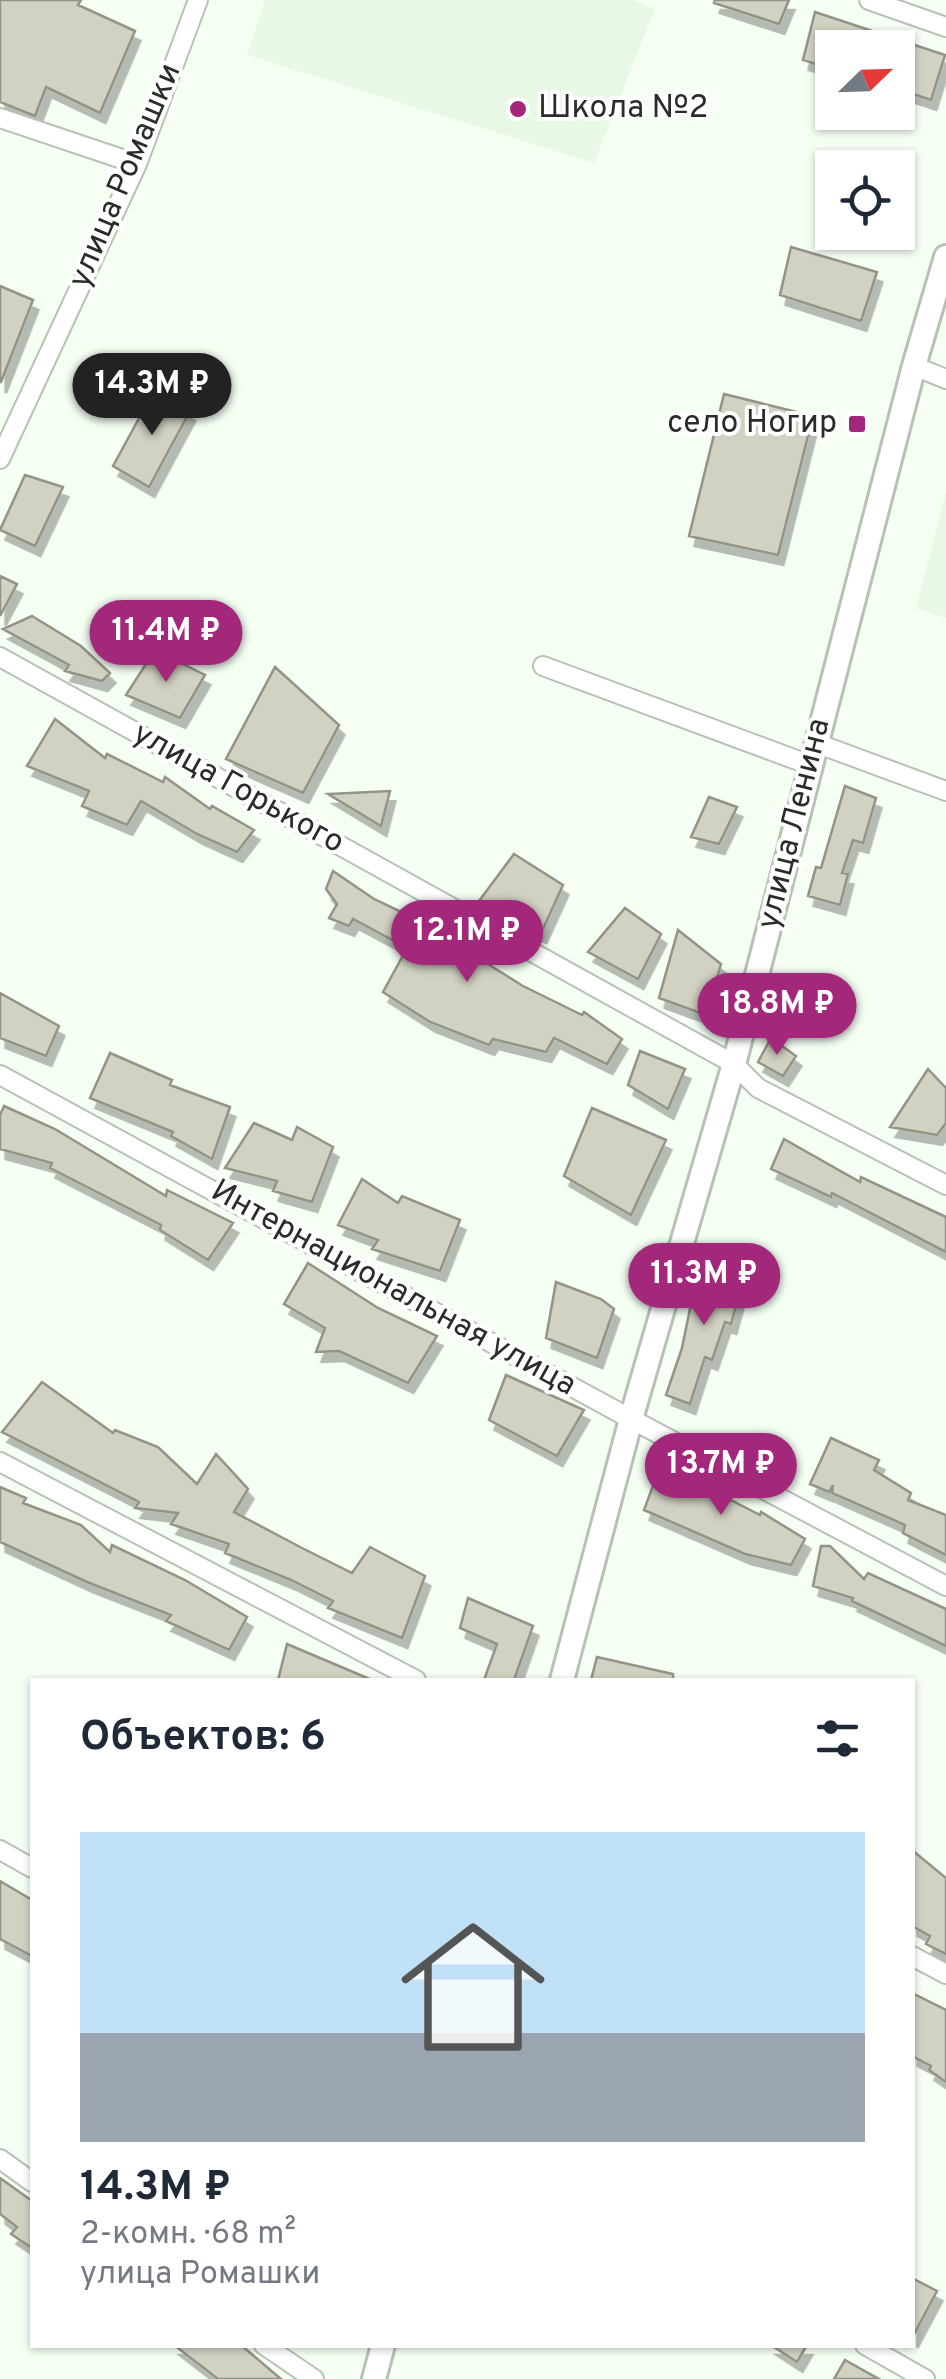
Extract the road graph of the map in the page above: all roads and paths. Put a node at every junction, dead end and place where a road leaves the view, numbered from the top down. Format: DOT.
graph roads {
  1 [pos="198,0"];
  2 [pos="869,0"];
  3 [pos="946,27"];
  4 [pos="0,118"];
  5 [pos="137,164"];
  6 [pos="946,257"];
  7 [pos="914,366"];
  8 [pos="946,378"];
  9 [pos="0,458"];
  10 [pos="0,657"];
  11 [pos="544,666"];
  12 [pos="813,754"];
  13 [pos="946,791"];
  14 [pos="734,1064"];
  15 [pos="0,1075"];
  16 [pos="946,1186"];
  17 [pos="632,1419"];
  18 [pos="0,1462"];
  19 [pos="946,1586"];
  20 [pos="412,1678"];
  21 [pos="563,1678"];
  22 [pos="0,1850"];
  23 [pos="30,1867"];
  24 [pos="915,1958"];
  25 [pos="946,1974"];
  26 [pos="0,2159"];
  27 [pos="30,2181"];
  28 [pos="268,2348"];
  29 [pos="382,2348"];
  30 [pos="870,2348"];
  31 [pos="314,2379"];
  32 [pos="374,2379"];
  33 [pos="925,2379"];
  1 -- 5 [label="street, улица Ромашки"];
  2 -- 3 [label="street"];
  4 -- 5 [label="street"];
  5 -- 9 [label="street, улица Ромашки"];
  6 -- 7 [label="street, улица Ленина"];
  7 -- 8 [label="street"];
  7 -- 12 [label="street, улица Ленина"];
  10 -- 14 [label="street, улица Горького"];
  11 -- 12 [label="street"];
  12 -- 13 [label="street"];
  12 -- 14 [label="street, улица Ленина"];
  14 -- 16 [label="street, улица Горького"];
  14 -- 17 [label="street, улица Ленина"];
  15 -- 17 [label="street, Интернациональная улица"];
  17 -- 19 [label="street, Интернациональная улица"];
  17 -- 21 [label="street, улица Ленина"];
  18 -- 20 [label="street"];
  22 -- 23 [label="street"];
  24 -- 25 [label="street"];
  26 -- 27 [label="street"];
  28 -- 31 [label="street"];
  29 -- 32 [label="street"];
  30 -- 33 [label="street"];
}
